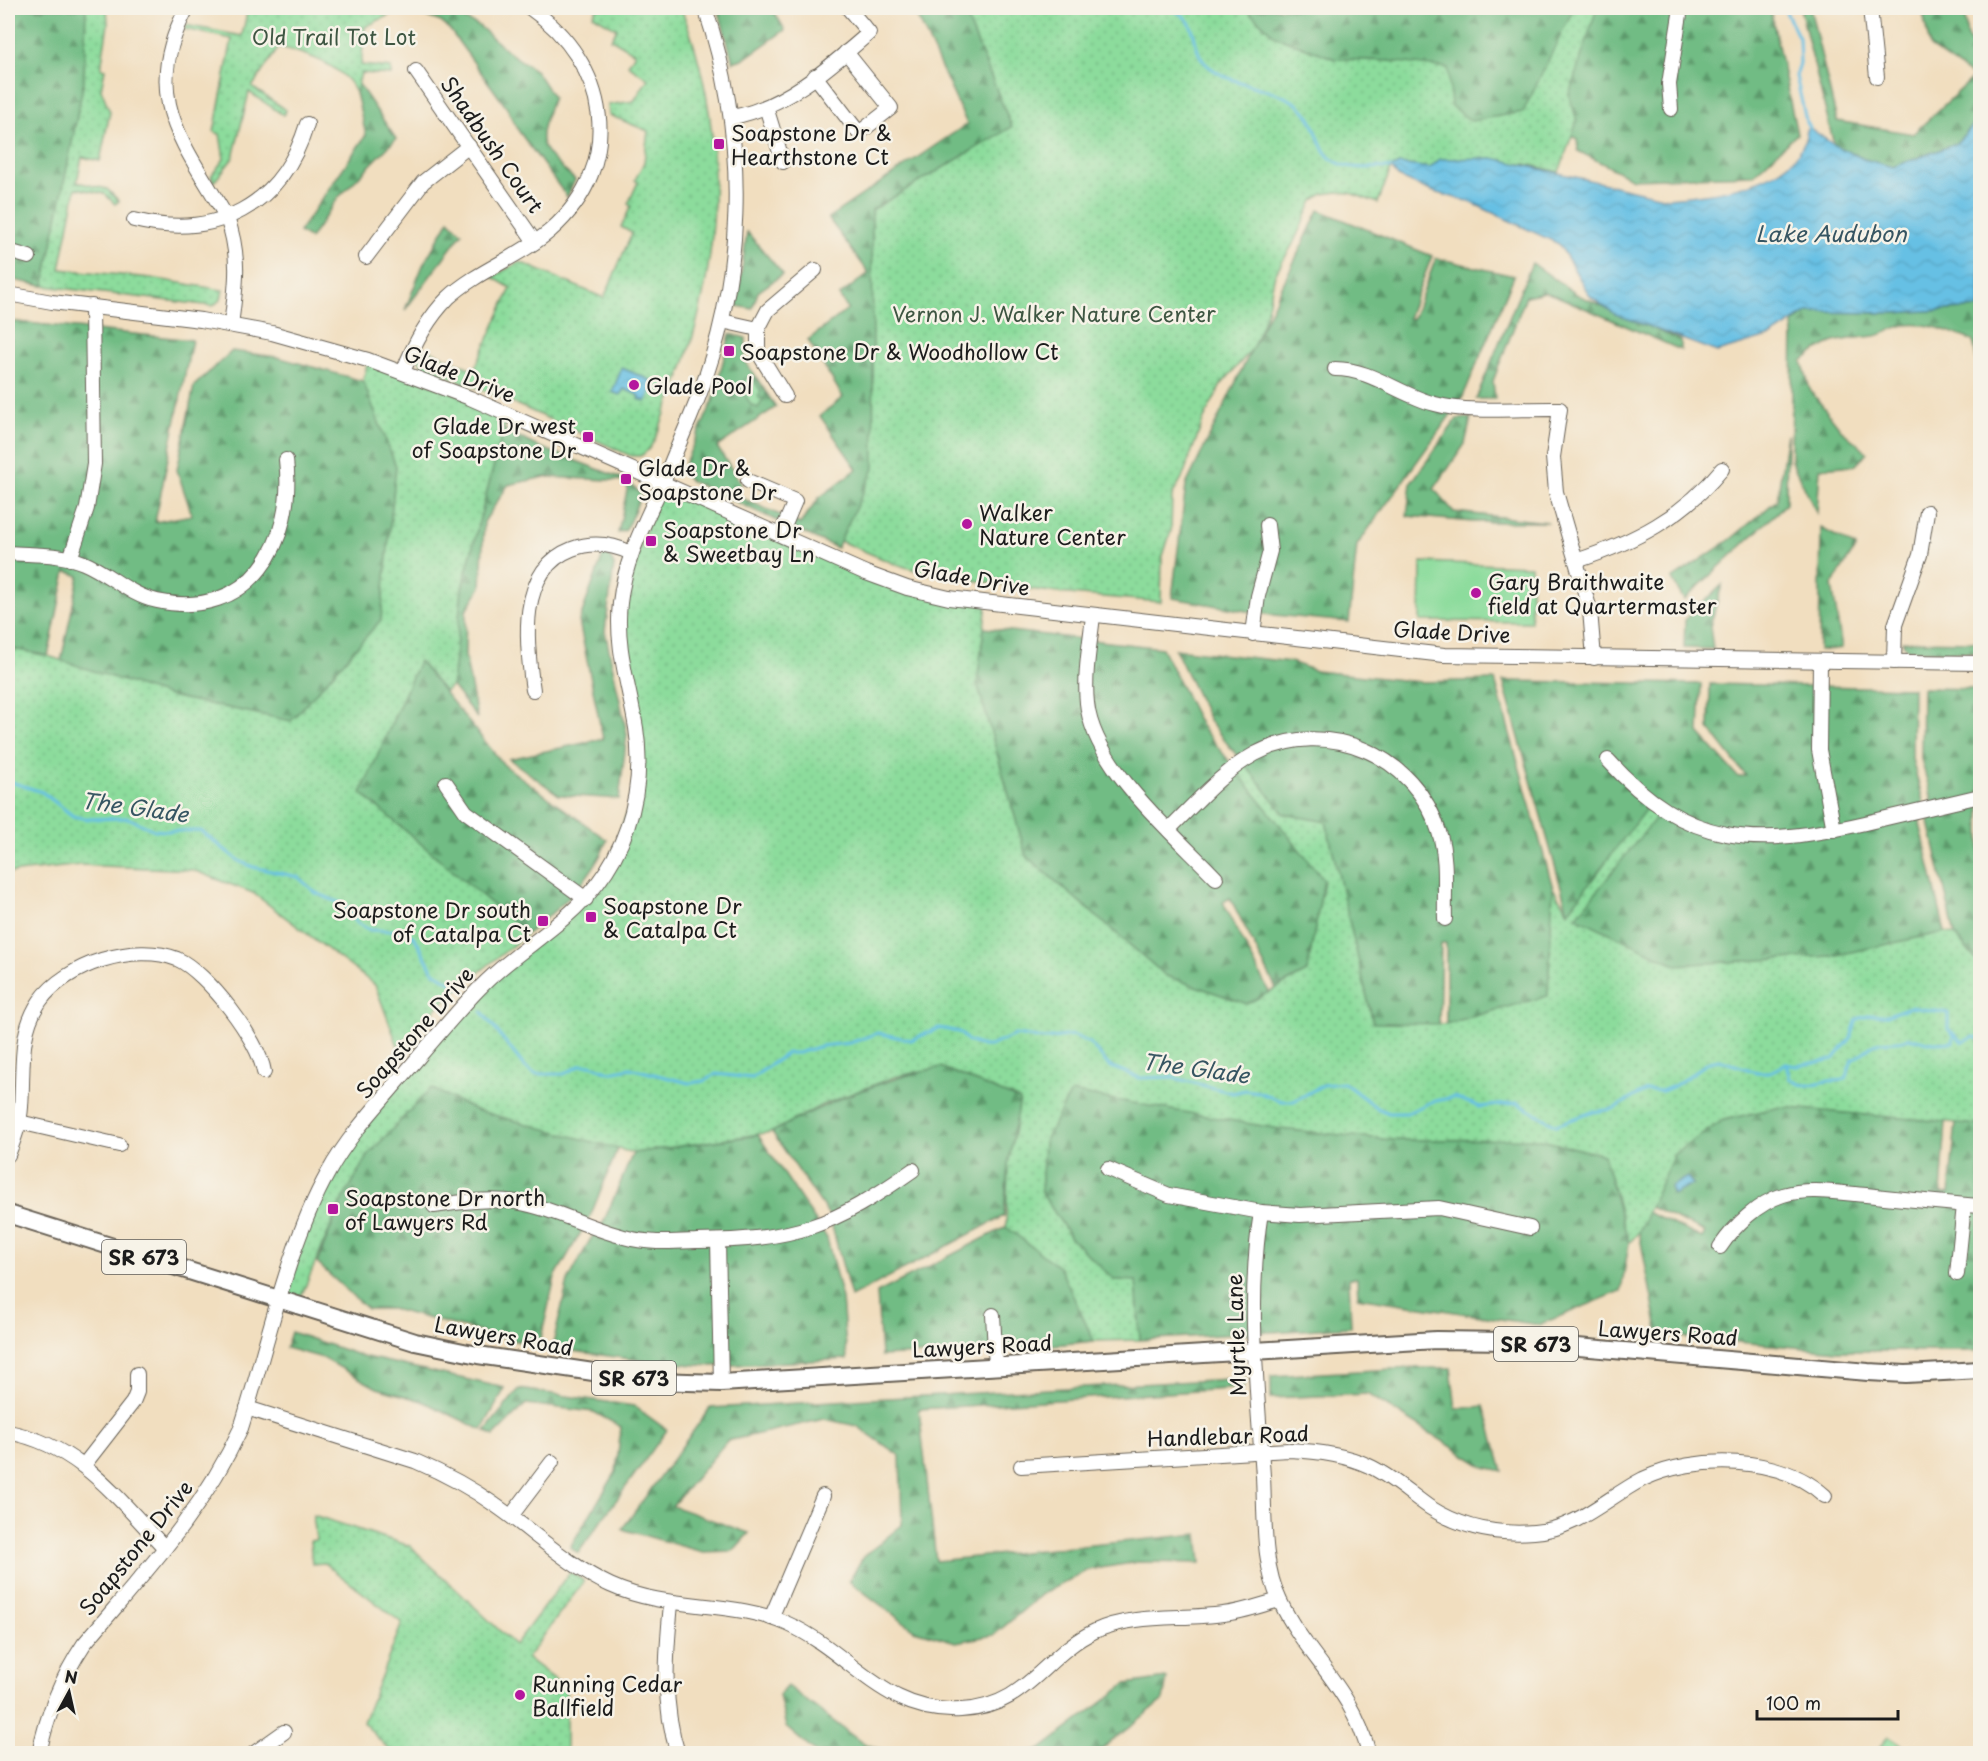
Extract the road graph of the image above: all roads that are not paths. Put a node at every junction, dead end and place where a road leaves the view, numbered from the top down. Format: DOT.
graph roads {
  1 [pos="186,8"];
  2 [pos="530,8"];
  3 [pos="705,8"];
  4 [pos="848,8"];
  5 [pos="1681,8"];
  6 [pos="1870,8"];
  7 [pos="846,52"];
  8 [pos="416,71"];
  9 [pos="815,76"];
  10 [pos="1877,76"];
  11 [pos="766,107"];
  12 [pos="1671,109"];
  13 [pos="732,117"];
  14 [pos="307,124"];
  15 [pos="469,146"];
  16 [pos="783,162"];
  17 [pos="227,218"];
  18 [pos="134,220"];
  19 [pos="535,242"];
  20 [pos="8,251"];
  21 [pos="29,257"];
  22 [pos="366,257"];
  23 [pos="815,270"];
  24 [pos="8,294"];
  25 [pos="92,306"];
  26 [pos="722,321"];
  27 [pos="231,325"];
  28 [pos="758,329"];
  29 [pos="1335,369"];
  30 [pos="403,372"];
  31 [pos="785,396"];
  32 [pos="286,460"];
  33 [pos="1722,469"];
  34 [pos="748,481"];
  35 [pos="663,482"];
  36 [pos="1927,512"];
  37 [pos="1267,525"];
  38 [pos="781,534"];
  39 [pos="8,553"];
  40 [pos="631,553"];
  41 [pos="70,559"];
  42 [pos="1576,561"];
  43 [pos="1093,616"];
  44 [pos="1253,634"];
  45 [pos="1594,658"];
  46 [pos="1820,661"];
  47 [pos="1894,662"];
  48 [pos="1980,663"];
  49 [pos="533,690"];
  50 [pos="1608,760"];
  51 [pos="446,783"];
  52 [pos="1980,796"];
  53 [pos="1169,829"];
  54 [pos="1834,830"];
  55 [pos="1216,878"];
  56 [pos="586,899"];
  57 [pos="1444,919"];
  58 [pos="264,1072"];
  59 [pos="19,1122"];
  60 [pos="119,1145"];
  61 [pos="8,1155"];
  62 [pos="1108,1169"];
  63 [pos="913,1170"];
  64 [pos="1964,1205"];
  65 [pos="434,1206"];
  66 [pos="1980,1206"];
  67 [pos="1261,1212"];
  68 [pos="8,1214"];
  69 [pos="1530,1228"];
  70 [pos="718,1241"];
  71 [pos="1720,1247"];
  72 [pos="1957,1274"];
  73 [pos="280,1300"];
  74 [pos="993,1315"];
  75 [pos="1254,1351"];
  76 [pos="996,1367"];
  77 [pos="1980,1370"];
  78 [pos="137,1374"];
  79 [pos="721,1383"];
  80 [pos="247,1408"];
  81 [pos="8,1432"];
  82 [pos="1261,1452"];
  83 [pos="552,1462"];
  84 [pos="84,1465"];
  85 [pos="1021,1466"];
  86 [pos="823,1496"];
  87 [pos="1825,1496"];
  88 [pos="511,1516"];
  89 [pos="165,1548"];
  90 [pos="1280,1600"];
  91 [pos="671,1604"];
  92 [pos="771,1618"];
  93 [pos="284,1732"];
  94 [pos="39,1754"];
  95 [pos="253,1754"];
  96 [pos="678,1754"];
  97 [pos="1369,1754"];
  1 -- 17 [label="street"];
  2 -- 19 [label="street"];
  3 -- 13 [label="street, Soapstone Drive"];
  4 -- 7 [label="street"];
  5 -- 12 [label="street"];
  6 -- 10 [label="street"];
  7 -- 9 [label="street"];
  7 -- 9 [label="street"];
  8 -- 15 [label="street, Shadbush Court"];
  9 -- 11 [label="street"];
  11 -- 13 [label="street"];
  11 -- 16 [label="street"];
  13 -- 26 [label="street, Soapstone Drive"];
  14 -- 17 [label="street"];
  15 -- 19 [label="street, Shadbush Court"];
  15 -- 22 [label="street"];
  17 -- 18 [label="street"];
  17 -- 27 [label="street"];
  19 -- 30 [label="street"];
  20 -- 21 [label="street"];
  23 -- 28 [label="street"];
  24 -- 25 [label="street, Glade Drive"];
  25 -- 27 [label="street, Glade Drive"];
  25 -- 41 [label="street"];
  26 -- 28 [label="street"];
  26 -- 35 [label="street, Soapstone Drive"];
  27 -- 30 [label="street, Glade Drive"];
  28 -- 31 [label="street"];
  29 -- 42 [label="street"];
  30 -- 35 [label="street, Glade Drive"];
  32 -- 41 [label="street"];
  33 -- 42 [label="street"];
  34 -- 38 [label="street"];
  35 -- 38 [label="street, Glade Drive"];
  35 -- 40 [label="street, Soapstone Drive"];
  36 -- 47 [label="street"];
  37 -- 44 [label="street"];
  38 -- 43 [label="street, Glade Drive"];
  39 -- 41 [label="street"];
  40 -- 49 [label="street"];
  40 -- 56 [label="street, Soapstone Drive"];
  42 -- 45 [label="street"];
  43 -- 44 [label="street, Glade Drive"];
  43 -- 53 [label="street"];
  44 -- 45 [label="street, Glade Drive"];
  45 -- 46 [label="street, Glade Drive"];
  46 -- 47 [label="street, Glade Drive"];
  46 -- 54 [label="street"];
  47 -- 48 [label="street, Glade Drive"];
  50 -- 54 [label="street"];
  51 -- 56 [label="street"];
  52 -- 54 [label="street"];
  53 -- 55 [label="street"];
  53 -- 57 [label="street"];
  56 -- 73 [label="street, Soapstone Drive"];
  58 -- 59 [label="street"];
  59 -- 60 [label="street"];
  59 -- 61 [label="street"];
  62 -- 67 [label="street"];
  63 -- 70 [label="street"];
  64 -- 66 [label="street"];
  64 -- 71 [label="street"];
  64 -- 72 [label="street"];
  65 -- 70 [label="street"];
  67 -- 69 [label="street"];
  67 -- 75 [label="street, Myrtle Lane"];
  68 -- 73 [label="main road, Lawyers Road / SR 673"];
  70 -- 79 [label="street"];
  73 -- 79 [label="main road, Lawyers Road / SR 673"];
  73 -- 80 [label="street, Soapstone Drive"];
  74 -- 76 [label="street"];
  75 -- 76 [label="main road, Lawyers Road / SR 673"];
  75 -- 77 [label="main road, Lawyers Road / SR 673"];
  75 -- 82 [label="street, Myrtle Lane"];
  76 -- 79 [label="main road, Lawyers Road / SR 673"];
  78 -- 84 [label="street"];
  80 -- 88 [label="street"];
  80 -- 89 [label="street, Soapstone Drive"];
  81 -- 84 [label="street"];
  82 -- 85 [label="street, Handlebar Road"];
  82 -- 87 [label="street, Handlebar Road"];
  82 -- 90 [label="street, Myrtle Lane"];
  83 -- 88 [label="street"];
  84 -- 89 [label="street"];
  86 -- 92 [label="street"];
  88 -- 91 [label="street"];
  89 -- 94 [label="street, Soapstone Drive"];
  90 -- 92 [label="street"];
  90 -- 97 [label="street, Myrtle Lane"];
  91 -- 92 [label="street"];
  91 -- 96 [label="street"];
  93 -- 95 [label="street"];
}
